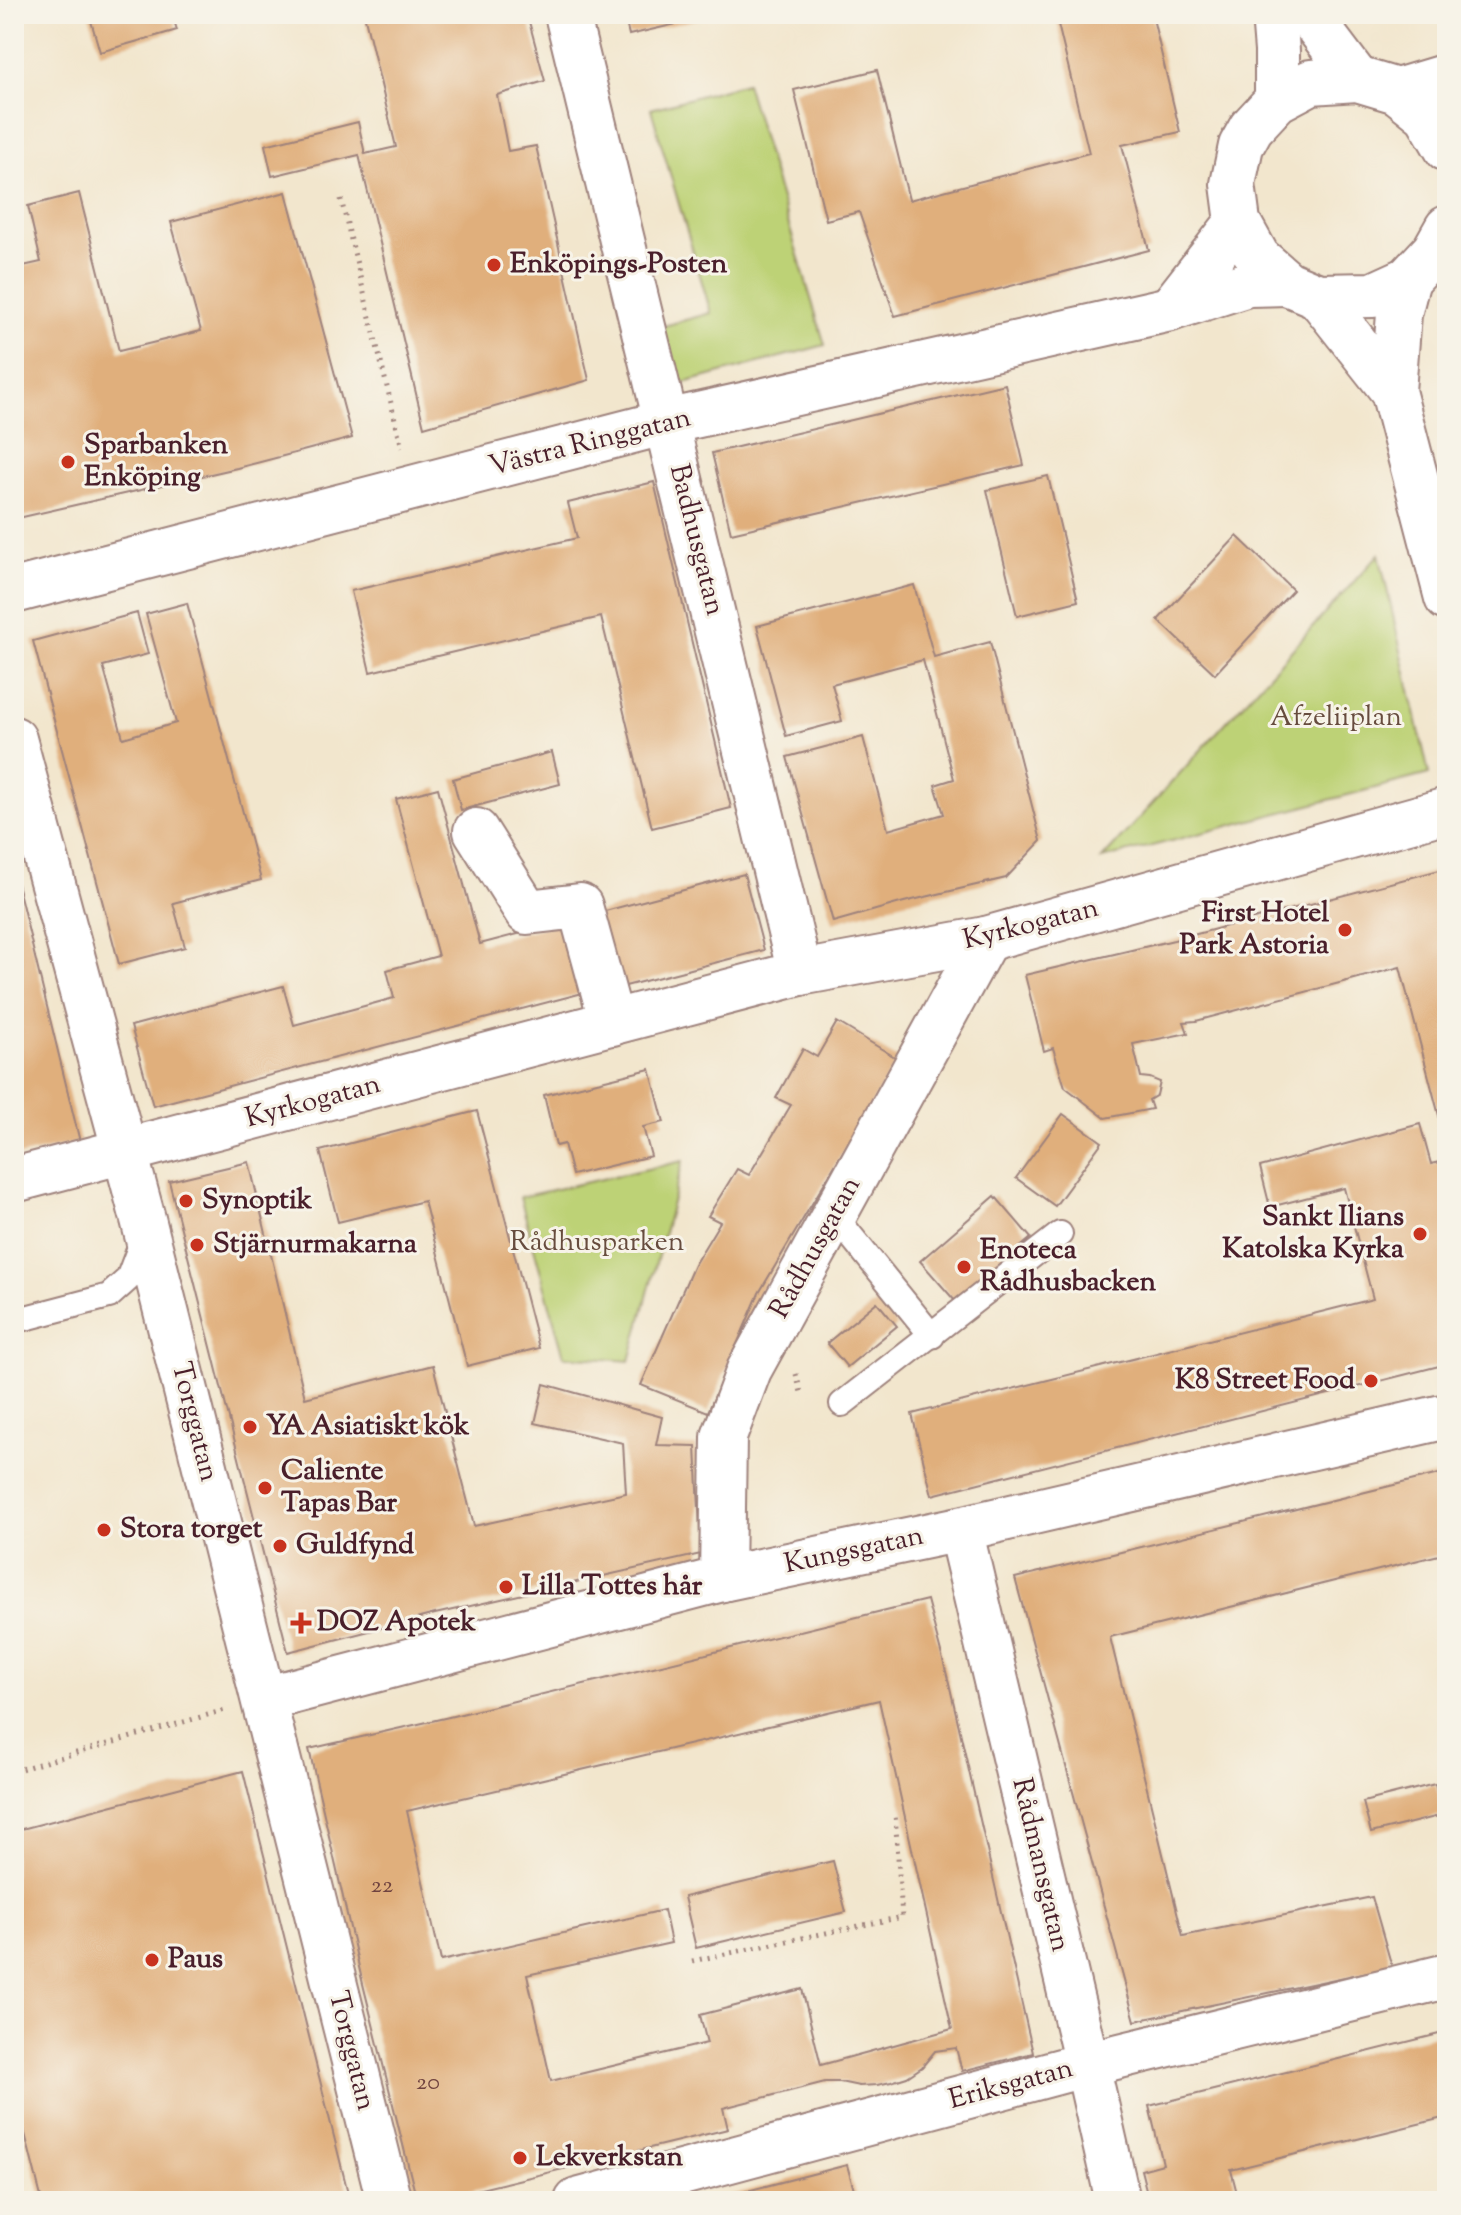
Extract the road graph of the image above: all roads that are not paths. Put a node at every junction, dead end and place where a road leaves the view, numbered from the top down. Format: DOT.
graph roads {
  1 [pos="567,14"];
  2 [pos="1274,14"];
  3 [pos="1308,14"];
  4 [pos="1447,76"];
  5 [pos="1377,85"];
  6 [pos="1277,100"];
  7 [pos="1447,149"];
  8 [pos="1238,222"];
  9 [pos="1447,228"];
  10 [pos="1408,279"];
  11 [pos="1302,289"];
  12 [pos="1170,309"];
  13 [pos="1393,391"];
  14 [pos="667,422"];
  15 [pos="14,591"];
  16 [pos="1447,598"];
  17 [pos="14,739"];
  18 [pos="1447,810"];
  19 [pos="476,831"];
  20 [pos="986,939"];
  21 [pos="800,973"];
  22 [pos="612,1023"];
  23 [pos="125,1152"];
  24 [pos="14,1180"];
  25 [pos="834,1215"];
  26 [pos="143,1219"];
  27 [pos="1060,1234"];
  28 [pos="14,1321"];
  29 [pos="932,1336"];
  30 [pos="842,1404"];
  31 [pos="1447,1416"];
  32 [pos="960,1529"];
  33 [pos="722,1579"];
  34 [pos="264,1699"];
  35 [pos="1447,1976"];
  36 [pos="1087,2064"];
  37 [pos="389,2201"];
  38 [pos="577,2201"];
  39 [pos="1118,2201"];
  1 -- 14 [label="street, Badhusgatan"];
  2 -- 6 [label="street"];
  3 -- 5 [label="street"];
  4 -- 5 [label="street"];
  5 -- 6 [label="street"];
  5 -- 7 [label="street"];
  6 -- 8 [label="street"];
  8 -- 11 [label="street"];
  8 -- 12 [label="street"];
  9 -- 10 [label="street"];
  10 -- 11 [label="street, Västra Ringgatan"];
  10 -- 13 [label="street"];
  11 -- 12 [label="street, Västra Ringgatan"];
  11 -- 13 [label="street"];
  12 -- 14 [label="street, Västra Ringgatan"];
  13 -- 16 [label="street"];
  14 -- 15 [label="street, Västra Ringgatan"];
  14 -- 21 [label="street, Badhusgatan"];
  17 -- 23 [label="street, Torggatan"];
  18 -- 20 [label="street, Kyrkogatan"];
  19 -- 22 [label="street"];
  20 -- 21 [label="street, Kyrkogatan"];
  20 -- 25 [label="street, Rådhusgatan"];
  21 -- 22 [label="street, Kyrkogatan"];
  22 -- 23 [label="street, Kyrkogatan"];
  23 -- 24 [label="street, Kyrkogatan"];
  23 -- 26 [label="street, Torggatan"];
  25 -- 29 [label="lane"];
  25 -- 33 [label="street, Rådhusgatan"];
  26 -- 28 [label="lane"];
  26 -- 34 [label="street, Torggatan"];
  27 -- 29 [label="lane"];
  29 -- 30 [label="lane"];
  31 -- 32 [label="street, Kungsgatan"];
  32 -- 33 [label="street, Kungsgatan"];
  32 -- 36 [label="street, Rådmansgatan"];
  33 -- 34 [label="street, Kungsgatan"];
  34 -- 37 [label="street, Torggatan"];
  35 -- 36 [label="street, Eriksgatan"];
  36 -- 38 [label="street, Eriksgatan"];
  36 -- 39 [label="street, Rådmansgatan"];
}
